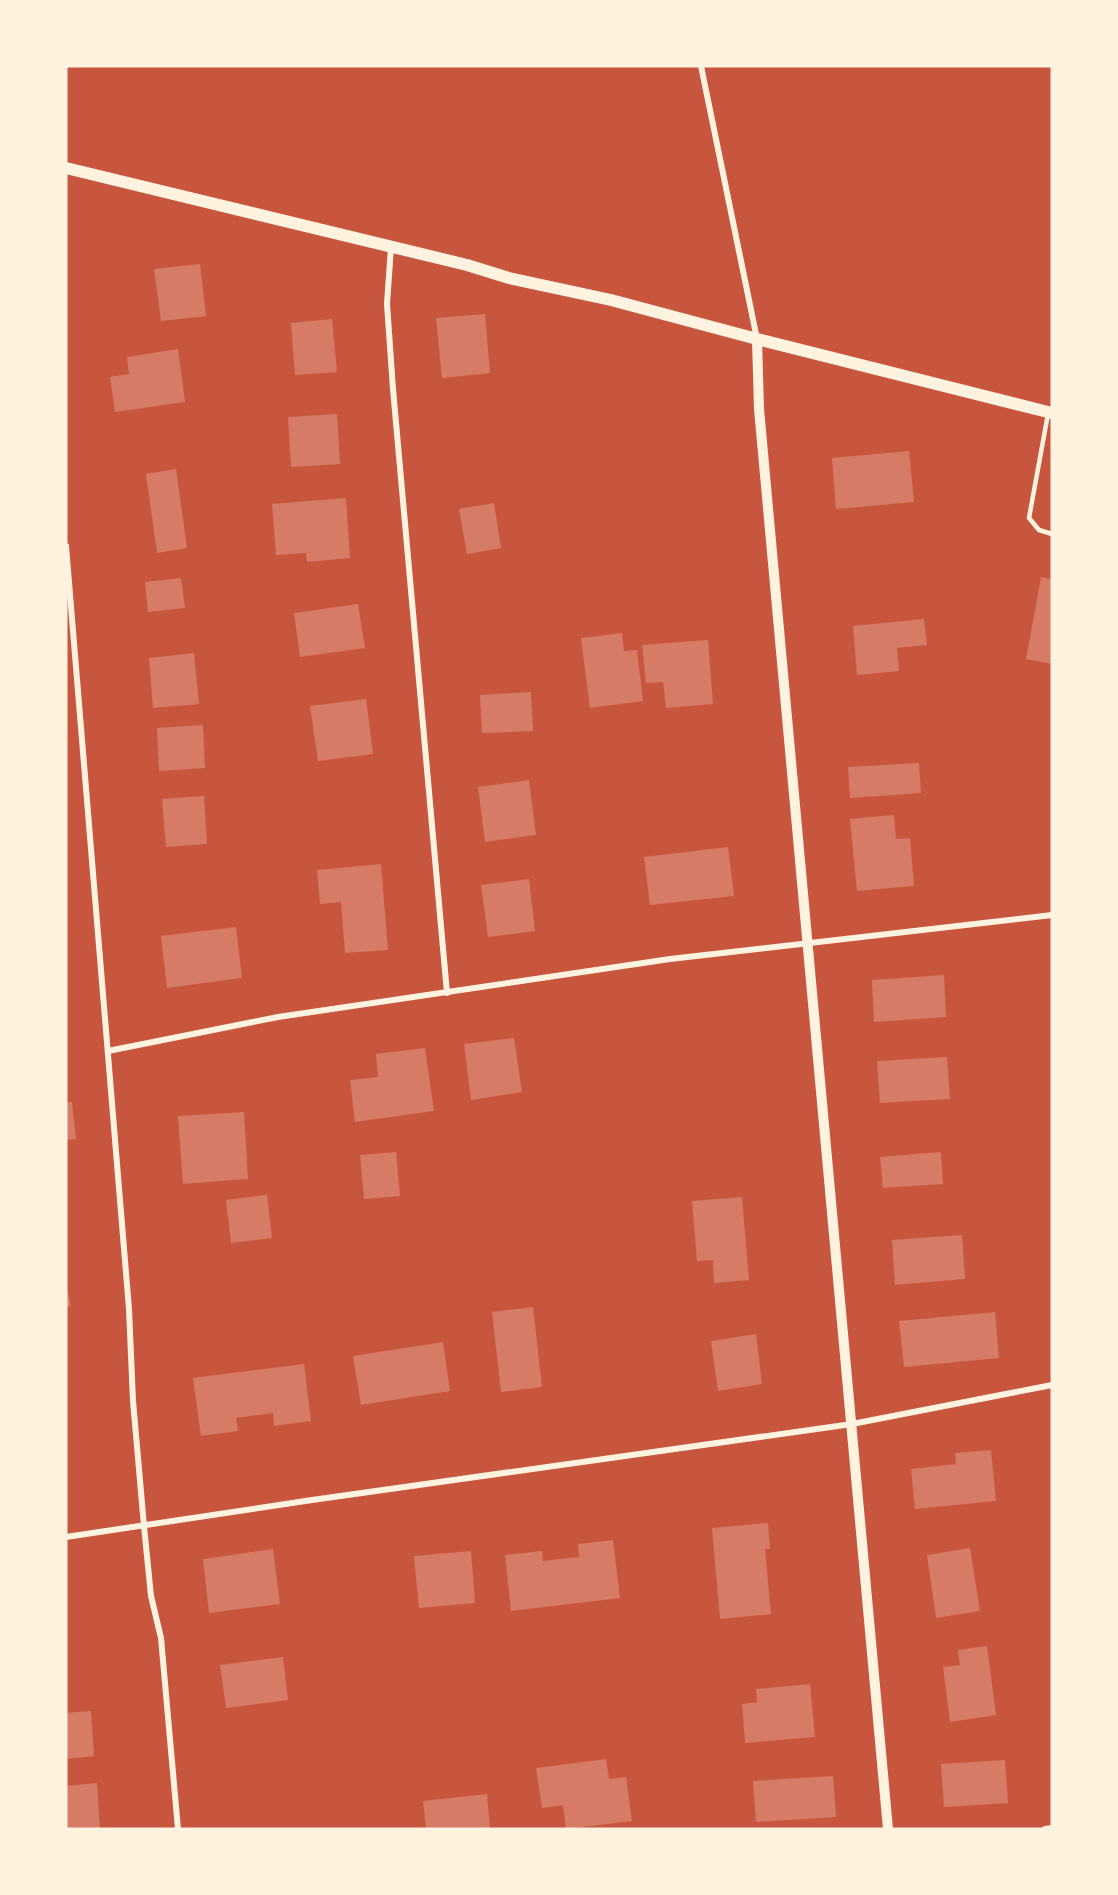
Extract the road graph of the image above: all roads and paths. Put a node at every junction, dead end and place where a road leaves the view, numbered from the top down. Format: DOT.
graph roads {
  1 [pos="701,66"];
  2 [pos="66,168"];
  3 [pos="391,247"];
  4 [pos="757,339"];
  5 [pos="1050,412"];
  6 [pos="1052,534"];
  7 [pos="66,546"];
  8 [pos="1052,915"];
  9 [pos="807,944"];
  10 [pos="447,993"];
  11 [pos="108,1051"];
  12 [pos="1052,1385"];
  13 [pos="852,1424"];
  14 [pos="144,1526"];
  15 [pos="66,1537"];
  16 [pos="1052,1828"];
  17 [pos="178,1829"];
  18 [pos="888,1829"];
  19 [pos="1045,1829"];
  1 -- 4 [label="street"];
  2 -- 3 [label="main road"];
  3 -- 4 [label="main road"];
  3 -- 10 [label="street"];
  4 -- 5 [label="main road"];
  4 -- 9 [label="street"];
  5 -- 6 [label="lane"];
  7 -- 11 [label="street"];
  8 -- 9 [label="street"];
  9 -- 10 [label="street"];
  9 -- 13 [label="street"];
  10 -- 11 [label="street"];
  11 -- 14 [label="street"];
  12 -- 13 [label="street"];
  13 -- 14 [label="street"];
  13 -- 18 [label="street"];
  14 -- 15 [label="street"];
  14 -- 17 [label="street"];
  16 -- 19 [label="street"];
}
